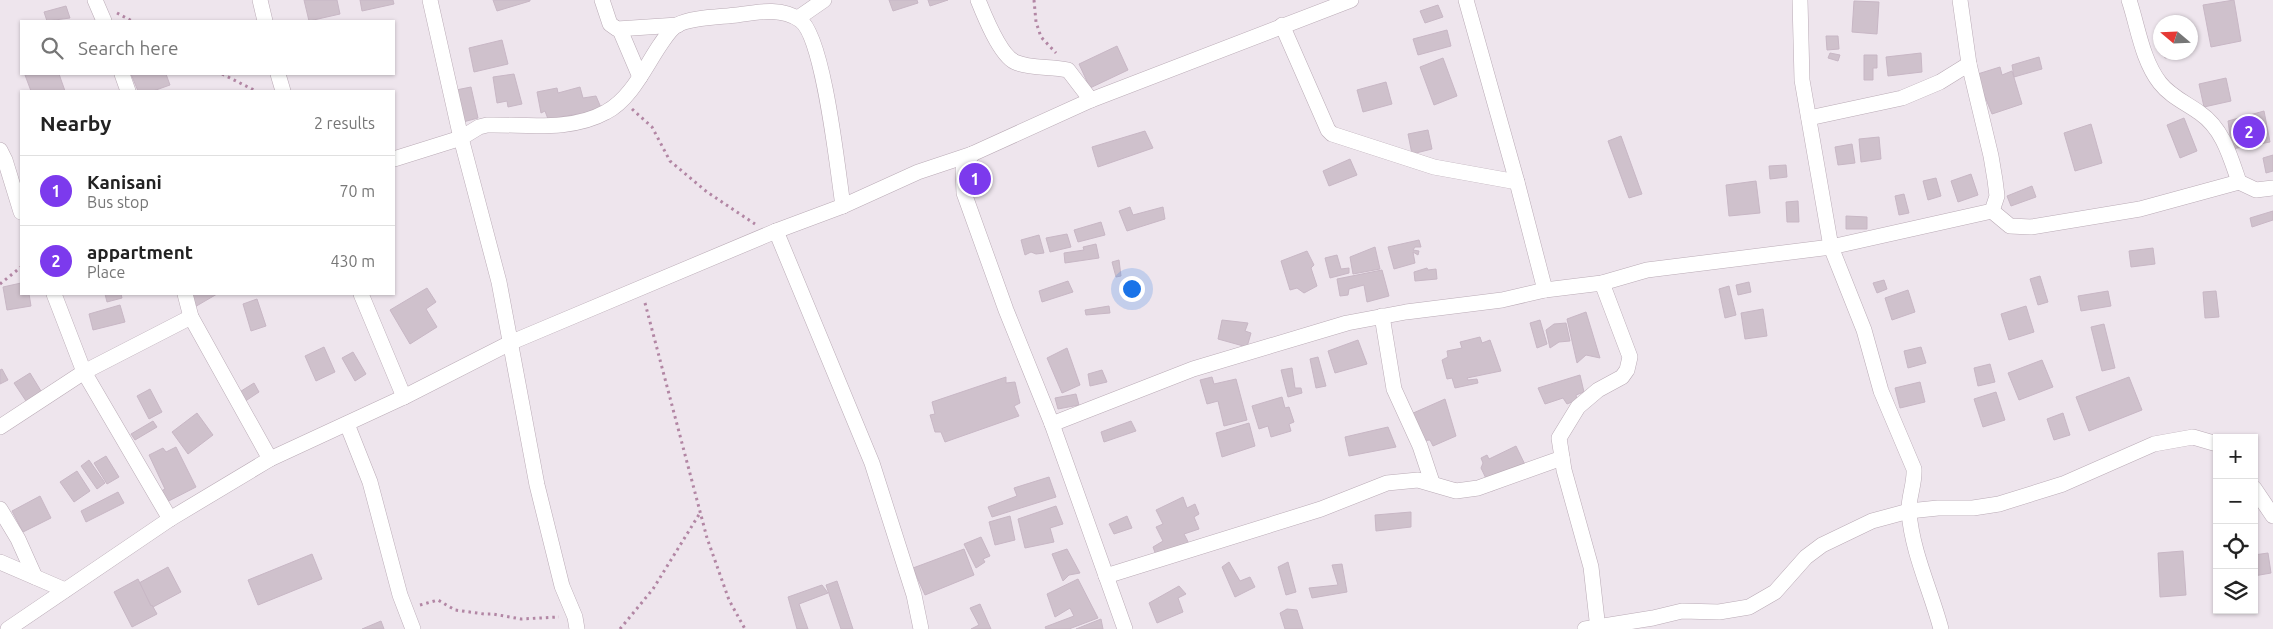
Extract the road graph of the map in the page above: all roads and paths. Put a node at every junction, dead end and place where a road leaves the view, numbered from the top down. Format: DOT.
graph roads {
  1 [pos="95,0"];
  2 [pos="260,0"];
  3 [pos="430,0"];
  4 [pos="602,0"];
  5 [pos="824,0"];
  6 [pos="978,0"];
  7 [pos="1034,0"];
  8 [pos="1351,0"];
  9 [pos="1466,0"];
  10 [pos="1800,0"];
  11 [pos="1960,0"];
  12 [pos="2129,0"];
  13 [pos="798,18"];
  14 [pos="104,20"];
  15 [pos="265,20"];
  16 [pos="678,25"];
  17 [pos="1282,25"];
  18 [pos="620,30"];
  19 [pos="1969,64"];
  20 [pos="1068,70"];
  21 [pos="122,75"];
  22 [pos="224,75"];
  23 [pos="278,75"];
  24 [pos="640,77"];
  25 [pos="128,90"];
  26 [pos="254,90"];
  27 [pos="283,90"];
  28 [pos="1090,100"];
  29 [pos="620,101"];
  30 [pos="1809,118"];
  31 [pos="461,138"];
  32 [pos="0,150"];
  33 [pos="972,154"];
  34 [pos="395,159"];
  35 [pos="1517,182"];
  36 [pos="2239,182"];
  37 [pos="2273,188"];
  38 [pos="843,206"];
  39 [pos="20,209"];
  40 [pos="1992,211"];
  41 [pos="773,233"];
  42 [pos="1831,248"];
  43 [pos="20,268"];
  44 [pos="1602,283"];
  45 [pos="0,284"];
  46 [pos="642,288"];
  47 [pos="1545,290"];
  48 [pos="54,295"];
  49 [pos="185,295"];
  50 [pos="361,295"];
  51 [pos="1382,316"];
  52 [pos="191,317"];
  53 [pos="512,342"];
  54 [pos="84,372"];
  55 [pos="404,397"];
  56 [pos="347,424"];
  57 [pos="1052,424"];
  58 [pos="0,427"];
  59 [pos="2213,443"];
  60 [pos="1562,458"];
  61 [pos="270,459"];
  62 [pos="1432,482"];
  63 [pos="2258,494"];
  64 [pos="0,509"];
  65 [pos="1909,511"];
  66 [pos="700,512"];
  67 [pos="2272,514"];
  68 [pos="170,518"];
  69 [pos="0,562"];
  70 [pos="1106,576"];
  71 [pos="36,578"];
  72 [pos="65,590"];
  73 [pos="404,609"];
  74 [pos="576,623"];
  75 [pos="1594,628"];
  76 [pos="8,629"];
  77 [pos="413,629"];
  78 [pos="620,629"];
  79 [pos="745,629"];
  80 [pos="921,629"];
  81 [pos="1125,629"];
  82 [pos="1941,629"];
  1 -- 14 [label="street"];
  2 -- 15 [label="street"];
  3 -- 31 [label="street"];
  4 -- 18 [label="street"];
  5 -- 13 [label="street"];
  6 -- 20 [label="street"];
  7 -- 20 [label="path"];
  8 -- 17 [label="street"];
  9 -- 35 [label="street"];
  10 -- 30 [label="street"];
  11 -- 19 [label="street"];
  12 -- 36 [label="street"];
  13 -- 16 [label="street"];
  13 -- 38 [label="street"];
  16 -- 18 [label="street"];
  16 -- 24 [label="street"];
  17 -- 28 [label="street"];
  17 -- 35 [label="street"];
  18 -- 24 [label="street"];
  19 -- 30 [label="street"];
  19 -- 40 [label="street"];
  20 -- 28 [label="street"];
  21 -- 25 [label="street"];
  22 -- 26 [label="path"];
  23 -- 27 [label="street"];
  24 -- 29 [label="street"];
  28 -- 33 [label="street"];
  29 -- 31 [label="street"];
  29 -- 41 [label="path"];
  30 -- 42 [label="street"];
  31 -- 34 [label="street"];
  31 -- 53 [label="street"];
  32 -- 39 [label="street"];
  33 -- 38 [label="street"];
  33 -- 57 [label="street"];
  35 -- 47 [label="street"];
  36 -- 37 [label="street"];
  36 -- 40 [label="street"];
  38 -- 41 [label="street"];
  40 -- 42 [label="street"];
  41 -- 46 [label="street"];
  41 -- 80 [label="street"];
  42 -- 44 [label="street"];
  42 -- 65 [label="street"];
  43 -- 45 [label="path"];
  44 -- 47 [label="street"];
  44 -- 60 [label="street"];
  46 -- 53 [label="street"];
  46 -- 66 [label="path"];
  47 -- 51 [label="street"];
  48 -- 54 [label="street"];
  49 -- 52 [label="street"];
  50 -- 55 [label="street"];
  51 -- 57 [label="street"];
  51 -- 62 [label="street"];
  52 -- 54 [label="street"];
  52 -- 61 [label="street"];
  53 -- 55 [label="street"];
  53 -- 74 [label="street"];
  54 -- 58 [label="street"];
  54 -- 68 [label="street"];
  55 -- 56 [label="street"];
  56 -- 61 [label="street"];
  56 -- 73 [label="street"];
  57 -- 70 [label="street"];
  59 -- 65 [label="street"];
  60 -- 62 [label="street"];
  60 -- 75 [label="street"];
  61 -- 68 [label="street"];
  62 -- 70 [label="street"];
  63 -- 67 [label="street"];
  64 -- 71 [label="street"];
  65 -- 75 [label="street"];
  65 -- 82 [label="street"];
  66 -- 78 [label="path"];
  66 -- 79 [label="path"];
  68 -- 72 [label="street"];
  69 -- 71 [label="street"];
  70 -- 81 [label="street"];
  71 -- 72 [label="street"];
  72 -- 76 [label="street"];
  73 -- 74 [label="path"];
  73 -- 77 [label="street"];
}
